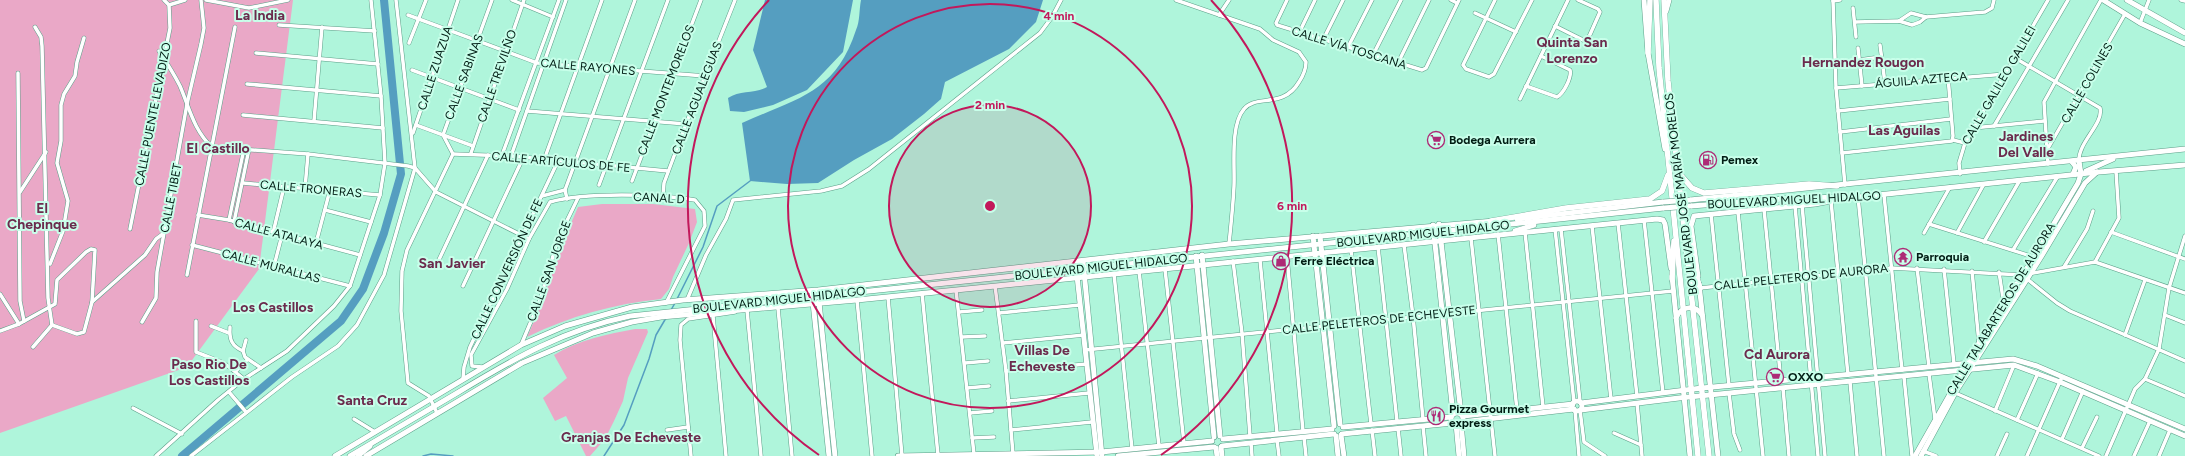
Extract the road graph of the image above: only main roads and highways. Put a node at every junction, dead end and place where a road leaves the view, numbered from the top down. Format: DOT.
graph roads {
  1 [pos="1650,0"];
  2 [pos="1656,0"];
  3 [pos="1664,0"];
  4 [pos="1648,53"];
  5 [pos="1669,169"];
  6 [pos="1678,171"];
  7 [pos="1836,186"];
  8 [pos="1491,221"];
  9 [pos="1675,224"];
  10 [pos="1685,231"];
  11 [pos="1672,278"];
  12 [pos="1700,288"];
  13 [pos="1698,456"];
  14 [pos="1709,456"];
  1 -- 4 [label="main road"];
  2 -- 5 [label="main road, BOULEVARD JOSÉ MARÍA MORELOS"];
  3 -- 6 [label="main road, BOULEVARD JOSÉ MARÍA MORELOS"];
  5 -- 8 [label="main road"];
  5 -- 9 [label="main road, BOULEVARD JOSÉ MARÍA MORELOS"];
  6 -- 7 [label="main road"];
  6 -- 10 [label="main road, BOULEVARD JOSÉ MARÍA MORELOS"];
  9 -- 11 [label="main road"];
  9 -- 13 [label="main road, BOULEVARD JOSÉ MARÍA MORELOS"];
  10 -- 12 [label="main road"];
  10 -- 14 [label="main road, BOULEVARD JOSÉ MARÍA MORELOS"];
}
